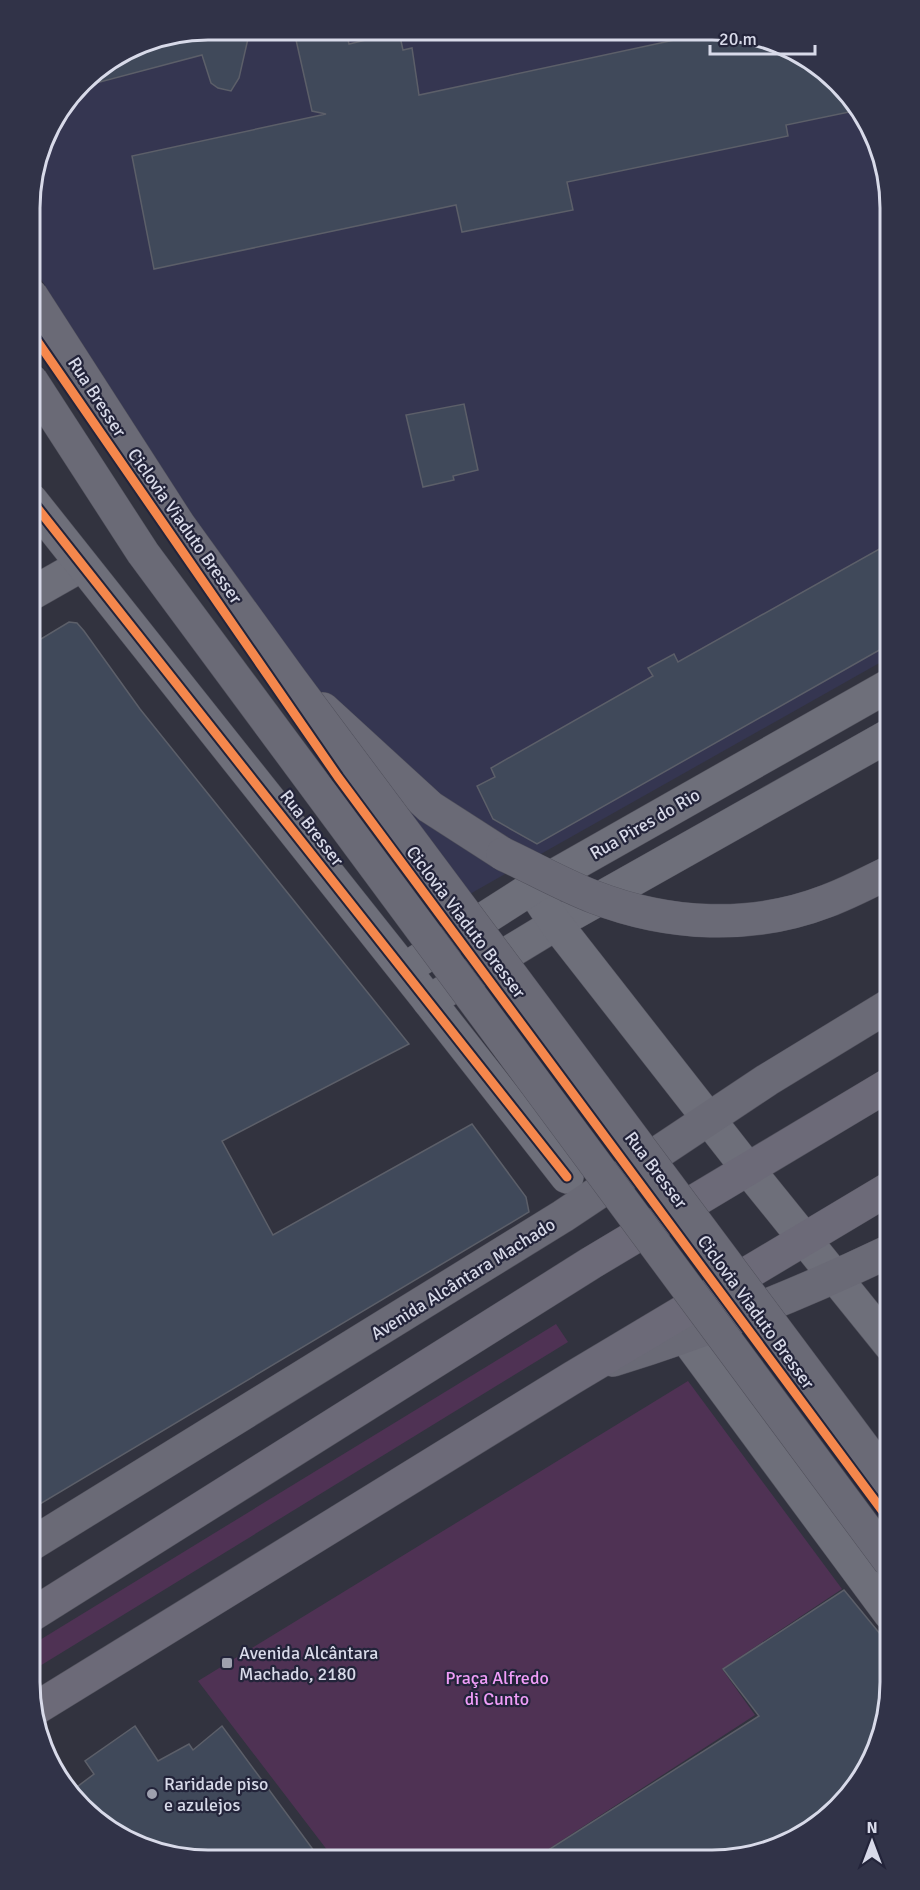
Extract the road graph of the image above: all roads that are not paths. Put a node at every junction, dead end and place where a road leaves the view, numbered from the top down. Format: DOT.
graph roads {
  1 [pos="41,309"];
  2 [pos="41,395"];
  3 [pos="41,512"];
  4 [pos="82,565"];
  5 [pos="41,588"];
  6 [pos="291,680"];
  7 [pos="880,691"];
  8 [pos="880,741"];
  9 [pos="768,753"];
  10 [pos="791,791"];
  11 [pos="880,877"];
  12 [pos="532,888"];
  13 [pos="556,924"];
  14 [pos="404,969"];
  15 [pos="429,1001"];
  16 [pos="879,1012"];
  17 [pos="879,1090"];
  18 [pos="710,1119"];
  19 [pos="747,1168"];
  20 [pos="567,1177"];
  21 [pos="879,1194"];
  22 [pos="804,1239"];
  23 [pos="879,1256"];
  24 [pos="836,1276"];
  25 [pos="879,1331"];
  26 [pos="686,1338"];
  27 [pos="591,1367"];
  28 [pos="879,1468"];
  29 [pos="40,1539"];
  30 [pos="879,1547"];
  31 [pos="879,1599"];
  32 [pos="40,1610"];
  33 [pos="43,1704"];
  1 -- 6 [label="main road, Rua Bresser, bridge"];
  2 -- 30 [label="main road, Rua Bresser, bridge"];
  3 -- 4 [label="street, Rua Bresser"];
  4 -- 5 [label="street"];
  4 -- 14 [label="street, Rua Bresser"];
  6 -- 11 [label="main road, bridge"];
  6 -- 28 [label="main road, Rua Bresser, bridge"];
  7 -- 9 [label="street, Rua Pires do Rio"];
  8 -- 10 [label="street"];
  9 -- 10 [label="street"];
  9 -- 12 [label="street, Rua Pires do Rio"];
  10 -- 13 [label="street"];
  12 -- 13 [label="street"];
  12 -- 14 [label="street, Rua Pires do Rio"];
  13 -- 15 [label="street"];
  13 -- 18 [label="street"];
  14 -- 15 [label="street, Rua Bresser"];
  15 -- 20 [label="street, Rua Bresser"];
  16 -- 18 [label="main road, Avenida Alcântara Machado"];
  17 -- 19 [label="highway"];
  18 -- 19 [label="street"];
  18 -- 29 [label="main road, Avenida Alcântara Machado"];
  19 -- 22 [label="street"];
  19 -- 32 [label="highway"];
  21 -- 22 [label="highway"];
  22 -- 24 [label="street"];
  22 -- 27 [label="highway"];
  23 -- 24 [label="main road"];
  24 -- 25 [label="street"];
  24 -- 26 [label="main road"];
  26 -- 27 [label="main road"];
  26 -- 31 [label="street"];
  27 -- 33 [label="highway"];
}
